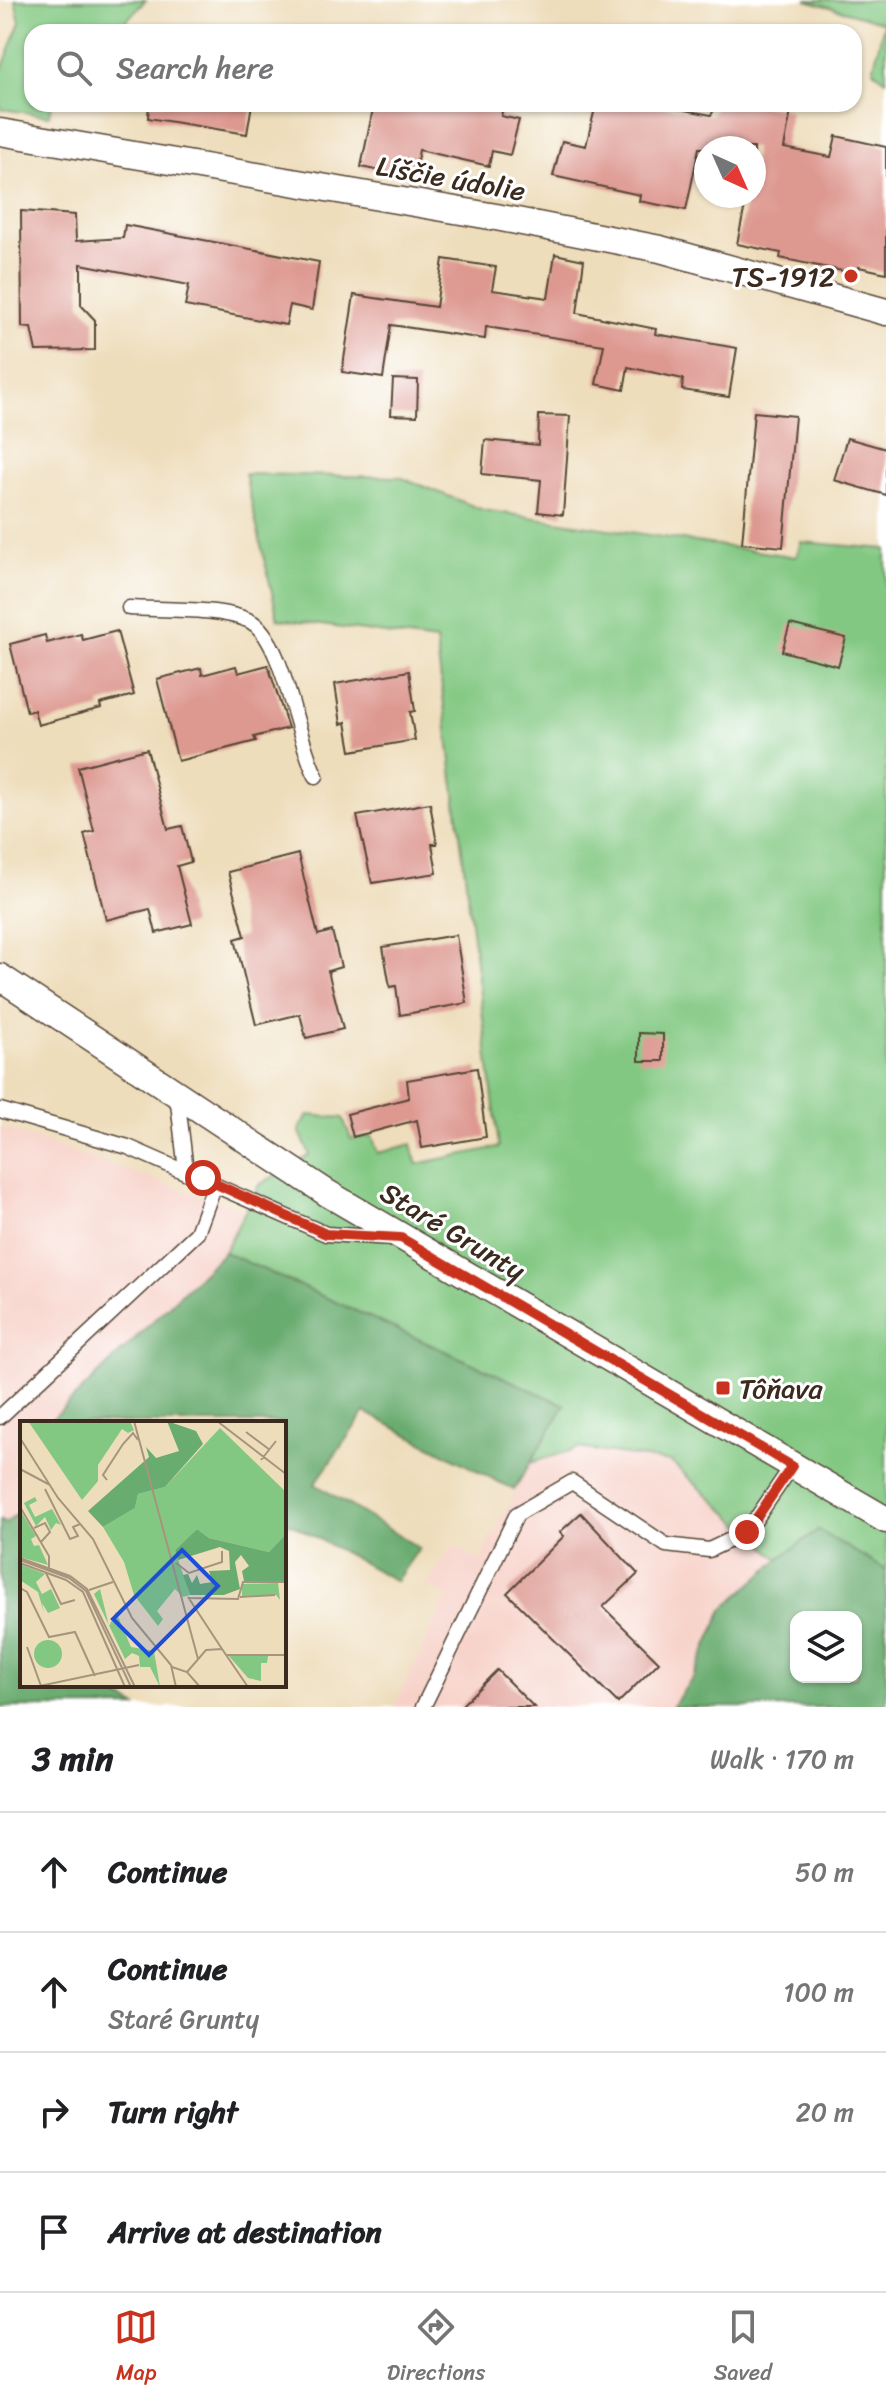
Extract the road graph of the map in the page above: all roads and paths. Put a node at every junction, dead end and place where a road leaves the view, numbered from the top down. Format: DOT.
graph roads {
  1 [pos="0,132"];
  2 [pos="886,312"];
  3 [pos="129,608"];
  4 [pos="316,776"];
  5 [pos="0,977"];
  6 [pos="177,1093"];
  7 [pos="0,1110"];
  8 [pos="186,1171"];
  9 [pos="215,1184"];
  10 [pos="401,1238"];
  11 [pos="0,1417"];
  12 [pos="792,1466"];
  13 [pos="886,1520"];
  14 [pos="423,1707"];
  1 -- 2 [label="street, Líščie údolie"];
  3 -- 4 [label="lane"];
  5 -- 6 [label="street, Staré Grunty"];
  6 -- 8 [label="lane"];
  6 -- 10 [label="street, Staré Grunty"];
  7 -- 8 [label="lane"];
  8 -- 9 [label="lane"];
  9 -- 10 [label="lane"];
  9 -- 11 [label="lane"];
  10 -- 12 [label="street, Staré Grunty"];
  12 -- 13 [label="street, Staré Grunty"];
  12 -- 14 [label="lane"];
}
